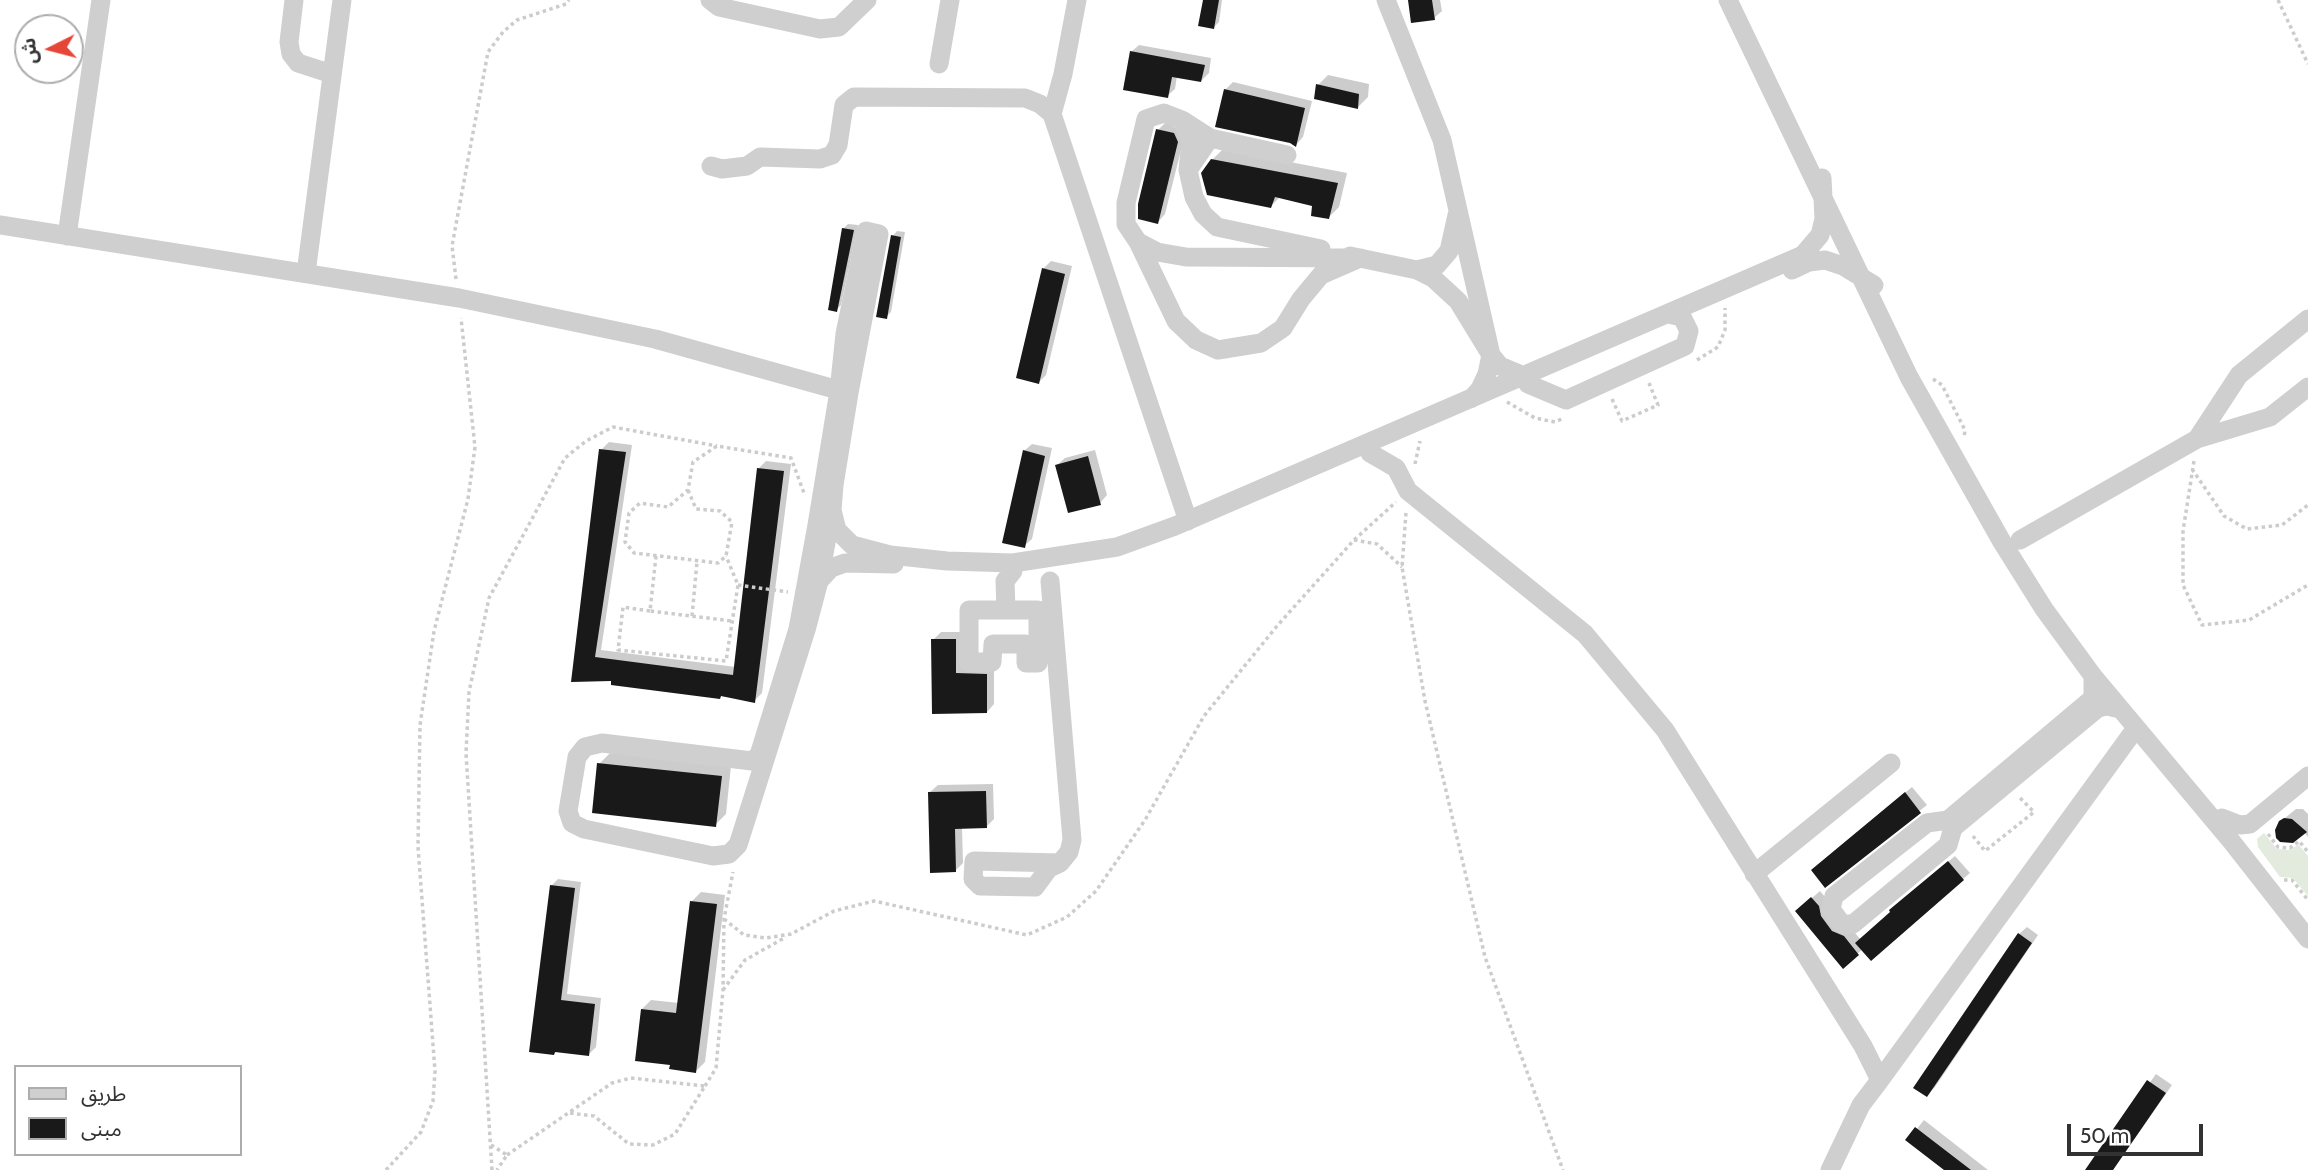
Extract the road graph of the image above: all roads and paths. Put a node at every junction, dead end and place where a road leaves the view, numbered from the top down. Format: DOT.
graph roads {
  1 [pos="101,0"];
  2 [pos="294,0"];
  3 [pos="342,0"];
  4 [pos="569,0"];
  5 [pos="710,0"];
  6 [pos="780,0"];
  7 [pos="867,0"];
  8 [pos="950,0"];
  9 [pos="1077,0"];
  10 [pos="1386,0"];
  11 [pos="1728,0"];
  12 [pos="1736,0"];
  13 [pos="2278,0"];
  14 [pos="801,23"];
  15 [pos="939,64"];
  16 [pos="2308,64"];
  17 [pos="332,75"];
  18 [pos="1052,114"];
  19 [pos="1182,120"];
  20 [pos="1210,138"];
  21 [pos="1287,155"];
  22 [pos="711,166"];
  23 [pos="1188,170"];
  24 [pos="1822,187"];
  25 [pos="1458,210"];
  26 [pos="0,225"];
  27 [pos="67,236"];
  28 [pos="1138,242"];
  29 [pos="1360,258"];
  30 [pos="1417,270"];
  31 [pos="306,273"];
  32 [pos="1868,282"];
  33 [pos="458,298"];
  34 [pos="1735,303"];
  35 [pos="1675,316"];
  36 [pos="2308,319"];
  37 [pos="1491,355"];
  38 [pos="1693,362"];
  39 [pos="1526,380"];
  40 [pos="1647,380"];
  41 [pos="2308,387"];
  42 [pos="844,392"];
  43 [pos="1471,399"];
  44 [pos="1504,400"];
  45 [pos="1600,403"];
  46 [pos="1566,417"];
  47 [pos="1423,430"];
  48 [pos="2197,439"];
  49 [pos="717,446"];
  50 [pos="2179,449"];
  51 [pos="1370,453"];
  52 [pos="791,458"];
  53 [pos="2193,469"];
  54 [pos="688,490"];
  55 [pos="1408,491"];
  56 [pos="2308,505"];
  57 [pos="832,510"];
  58 [pos="1188,521"];
  59 [pos="1354,540"];
  60 [pos="2015,544"];
  61 [pos="656,556"];
  62 [pos="726,556"];
  63 [pos="697,561"];
  64 [pos="1402,567"];
  65 [pos="1051,571"];
  66 [pos="1004,574"];
  67 [pos="738,585"];
  68 [pos="2308,585"];
  69 [pos="812,587"];
  70 [pos="1006,610"];
  71 [pos="650,611"];
  72 [pos="692,615"];
  73 [pos="732,621"];
  74 [pos="2092,676"];
  75 [pos="2120,709"];
  76 [pos="2136,728"];
  77 [pos="1891,763"];
  78 [pos="2308,776"];
  79 [pos="2308,785"];
  80 [pos="2013,790"];
  81 [pos="2222,818"];
  82 [pos="2265,830"];
  83 [pos="1971,835"];
  84 [pos="738,845"];
  85 [pos="2308,852"];
  86 [pos="2252,855"];
  87 [pos="1060,863"];
  88 [pos="1754,874"];
  89 [pos="2279,880"];
  90 [pos="2308,900"];
  91 [pos="724,919"];
  92 [pos="2308,926"];
  93 [pos="791,934"];
  94 [pos="2308,939"];
  95 [pos="723,990"];
  96 [pos="1880,1080"];
  97 [pos="705,1086"];
  98 [pos="569,1113"];
  99 [pos="490,1144"];
  100 [pos="507,1155"];
  101 [pos="386,1170"];
  102 [pos="494,1170"];
  103 [pos="1563,1170"];
  104 [pos="1830,1170"];
  1 -- 27 [label="lane"];
  2 -- 17 [label="lane"];
  3 -- 17 [label="lane"];
  4 -- 33 [label="path"];
  5 -- 14 [label="lane"];
  6 -- 14 [label="lane"];
  7 -- 14 [label="lane"];
  8 -- 15 [label="lane"];
  9 -- 18 [label="lane"];
  10 -- 25 [label="lane"];
  11 -- 24 [label="lane"];
  12 -- 24 [label="lane"];
  13 -- 16 [label="path"];
  17 -- 31 [label="lane"];
  18 -- 22 [label="lane"];
  18 -- 58 [label="lane"];
  19 -- 20 [label="lane"];
  19 -- 23 [label="lane"];
  19 -- 28 [label="lane"];
  20 -- 21 [label="lane"];
  20 -- 23 [label="lane"];
  23 -- 29 [label="lane"];
  24 -- 32 [label="lane"];
  24 -- 35 [label="lane"];
  25 -- 30 [label="lane"];
  25 -- 37 [label="lane"];
  26 -- 27 [label="lane"];
  27 -- 31 [label="lane"];
  28 -- 29 [label="lane"];
  28 -- 29 [label="lane"];
  29 -- 30 [label="lane"];
  30 -- 37 [label="lane"];
  31 -- 33 [label="lane"];
  32 -- 35 [label="lane"];
  32 -- 60 [label="lane"];
  32 -- 74 [label="lane"];
  33 -- 42 [label="lane"];
  33 -- 101 [label="path"];
  34 -- 38 [label="path"];
  35 -- 39 [label="lane"];
  35 -- 39 [label="lane"];
  36 -- 48 [label="lane"];
  37 -- 39 [label="lane"];
  37 -- 43 [label="lane"];
  39 -- 43 [label="lane"];
  39 -- 47 [label="lane"];
  40 -- 45 [label="path"];
  41 -- 48 [label="lane"];
  42 -- 42 [label="lane"];
  42 -- 57 [label="lane"];
  42 -- 69 [label="lane"];
  43 -- 58 [label="lane"];
  44 -- 46 [label="path"];
  47 -- 51 [label="lane"];
  47 -- 55 [label="path"];
  48 -- 50 [label="lane"];
  48 -- 53 [label="path"];
  49 -- 52 [label="path"];
  49 -- 54 [label="path"];
  49 -- 99 [label="path"];
  50 -- 53 [label="path"];
  50 -- 60 [label="lane"];
  51 -- 55 [label="lane"];
  51 -- 65 [label="lane"];
  53 -- 56 [label="path"];
  53 -- 68 [label="path"];
  54 -- 61 [label="path"];
  54 -- 62 [label="path"];
  55 -- 59 [label="path"];
  55 -- 64 [label="path"];
  55 -- 88 [label="lane"];
  57 -- 58 [label="lane"];
  57 -- 69 [label="lane"];
  59 -- 64 [label="path"];
  59 -- 93 [label="path"];
  60 -- 81 [label="lane"];
  61 -- 63 [label="path"];
  61 -- 71 [label="path"];
  62 -- 63 [label="path"];
  62 -- 67 [label="path"];
  63 -- 72 [label="path"];
  64 -- 103 [label="path"];
  65 -- 66 [label="lane"];
  65 -- 87 [label="lane"];
  66 -- 69 [label="lane"];
  66 -- 70 [label="lane"];
  67 -- 69 [label="path"];
  67 -- 73 [label="path"];
  69 -- 84 [label="lane"];
  69 -- 84 [label="lane"];
  70 -- 70 [label="lane"];
  71 -- 72 [label="path"];
  71 -- 73 [label="path"];
  72 -- 73 [label="path"];
  74 -- 75 [label="lane"];
  74 -- 75 [label="lane"];
  75 -- 76 [label="lane"];
  76 -- 94 [label="lane"];
  76 -- 96 [label="lane"];
  77 -- 88 [label="lane"];
  78 -- 81 [label="lane"];
  79 -- 86 [label="lane"];
  80 -- 83 [label="path"];
  81 -- 86 [label="lane"];
  82 -- 85 [label="path"];
  84 -- 91 [label="path"];
  86 -- 92 [label="lane"];
  88 -- 96 [label="lane"];
  89 -- 90 [label="path"];
  91 -- 93 [label="path"];
  91 -- 95 [label="path"];
  93 -- 95 [label="path"];
  95 -- 97 [label="path"];
  96 -- 104 [label="lane"];
  97 -- 98 [label="path"];
  97 -- 98 [label="path"];
  98 -- 100 [label="path"];
  99 -- 100 [label="path"];
  99 -- 102 [label="path"];
  100 -- 102 [label="path"];
}
